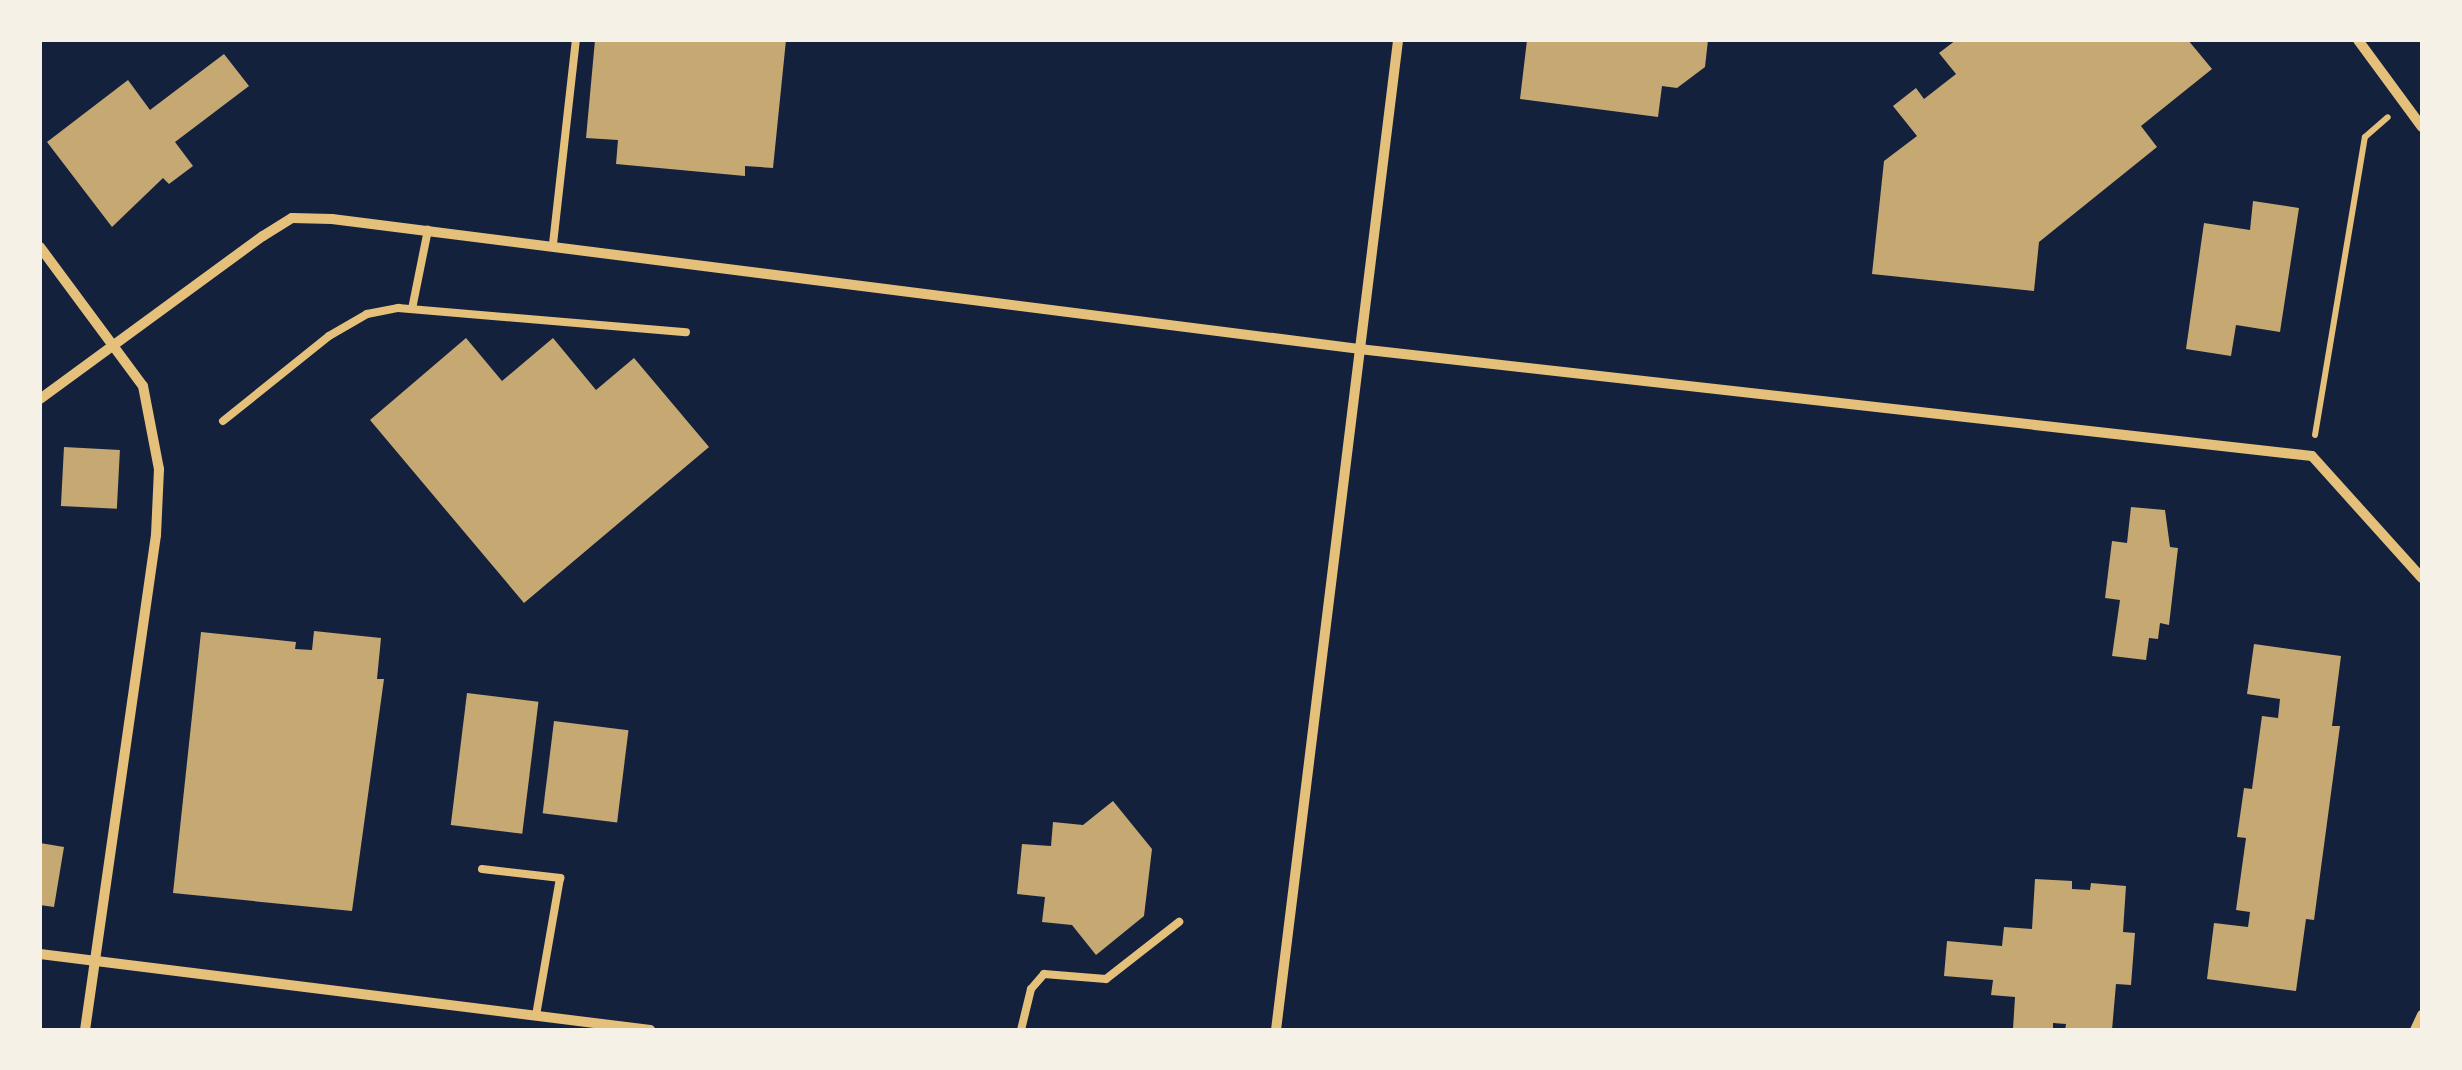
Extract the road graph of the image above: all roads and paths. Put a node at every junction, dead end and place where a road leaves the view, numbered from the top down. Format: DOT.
graph roads {
  1 [pos="576,40"];
  2 [pos="1398,40"];
  3 [pos="2358,40"];
  4 [pos="2403,103"];
  5 [pos="2422,127"];
  6 [pos="428,228"];
  7 [pos="553,244"];
  8 [pos="40,247"];
  9 [pos="412,310"];
  10 [pos="686,332"];
  11 [pos="114,344"];
  12 [pos="1359,349"];
  13 [pos="40,399"];
  14 [pos="223,420"];
  15 [pos="2312,456"];
  16 [pos="2422,578"];
  17 [pos="482,869"];
  18 [pos="1178,922"];
  19 [pos="40,954"];
  20 [pos="94,961"];
  21 [pos="2422,1015"];
  22 [pos="536,1016"];
  23 [pos="85,1030"];
  24 [pos="650,1030"];
  25 [pos="1021,1030"];
  26 [pos="1276,1030"];
  27 [pos="2415,1030"];
  1 -- 7 [label="lane"];
  2 -- 12 [label="street"];
  3 -- 4 [label="street"];
  4 -- 5 [label="street"];
  4 -- 15 [label="path"];
  6 -- 7 [label="street"];
  6 -- 9 [label="lane"];
  6 -- 11 [label="street"];
  7 -- 12 [label="street"];
  8 -- 11 [label="street"];
  9 -- 10 [label="lane"];
  9 -- 14 [label="lane"];
  11 -- 13 [label="street"];
  11 -- 20 [label="street"];
  12 -- 15 [label="street"];
  12 -- 26 [label="street"];
  15 -- 16 [label="street"];
  17 -- 22 [label="lane"];
  18 -- 25 [label="lane"];
  19 -- 20 [label="street"];
  20 -- 22 [label="street"];
  20 -- 23 [label="street"];
  21 -- 27 [label="street"];
  22 -- 24 [label="street"];
}
